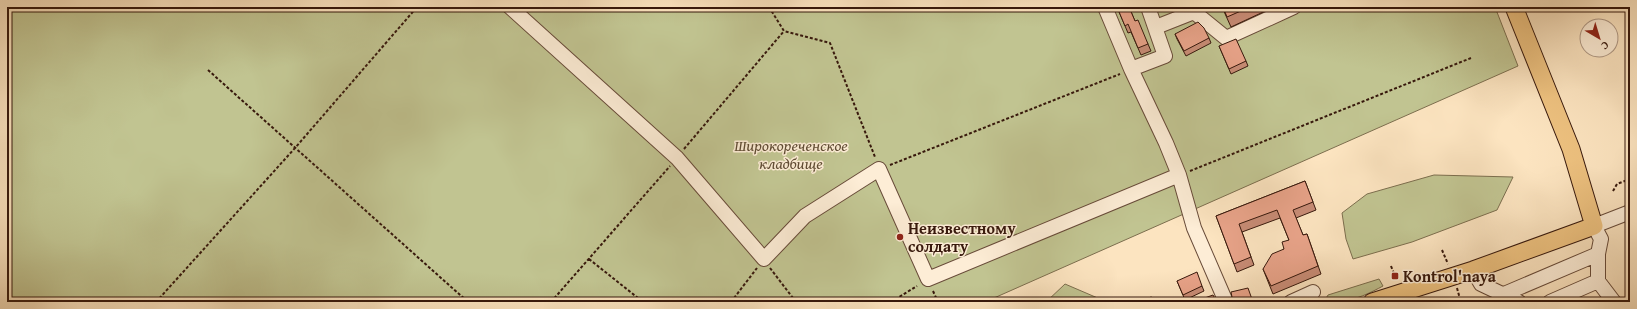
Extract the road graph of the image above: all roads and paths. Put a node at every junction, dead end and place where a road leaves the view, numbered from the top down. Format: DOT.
graph roads {
  1 [pos="417,7"];
  2 [pos="510,7"];
  3 [pos="769,7"];
  4 [pos="1105,7"];
  5 [pos="1148,7"];
  6 [pos="1294,7"];
  7 [pos="1514,7"];
  8 [pos="1194,10"];
  9 [pos="1156,27"];
  10 [pos="1471,58"];
  11 [pos="1132,69"];
  12 [pos="208,70"];
  13 [pos="295,148"];
  14 [pos="879,169"];
  15 [pos="1178,175"];
  16 [pos="1630,179"];
  17 [pos="1613,190"];
  18 [pos="1630,212"];
  19 [pos="1594,226"];
  20 [pos="1598,254"];
  21 [pos="589,259"];
  22 [pos="764,259"];
  23 [pos="1391,266"];
  24 [pos="1395,276"];
  25 [pos="1477,277"];
  26 [pos="928,279"];
  27 [pos="1598,281"];
  28 [pos="1313,292"];
  29 [pos="1504,294"];
  30 [pos="156,302"];
  31 [pos="468,302"];
  32 [pos="643,302"];
  33 [pos="731,302"];
  34 [pos="796,302"];
  35 [pos="891,302"];
  36 [pos="1226,302"];
  37 [pos="1291,302"];
  38 [pos="1372,302"];
  39 [pos="1520,302"];
  40 [pos="1550,302"];
  41 [pos="1614,302"];
  1 -- 13 [label="path"];
  2 -- 22 [label="street"];
  3 -- 14 [label="path"];
  4 -- 11 [label="street"];
  5 -- 9 [label="street"];
  6 -- 8 [label="street"];
  7 -- 19 [label="main road"];
  8 -- 9 [label="street"];
  9 -- 11 [label="street"];
  10 -- 15 [label="path"];
  11 -- 14 [label="path"];
  11 -- 15 [label="street"];
  12 -- 13 [label="path"];
  13 -- 30 [label="path"];
  13 -- 31 [label="path"];
  14 -- 22 [label="street"];
  14 -- 26 [label="street"];
  15 -- 26 [label="street"];
  15 -- 36 [label="street"];
  16 -- 17 [label="path"];
  18 -- 19 [label="street"];
  19 -- 20 [label="street"];
  19 -- 25 [label="main road"];
  20 -- 27 [label="street"];
  20 -- 29 [label="street"];
  21 -- 32 [label="path"];
  22 -- 33 [label="path"];
  22 -- 34 [label="path"];
  23 -- 24 [label="path"];
  25 -- 29 [label="street"];
  25 -- 38 [label="main road"];
  26 -- 35 [label="path"];
  27 -- 40 [label="street"];
  27 -- 41 [label="street"];
  28 -- 37 [label="street"];
  29 -- 39 [label="street"];
}
